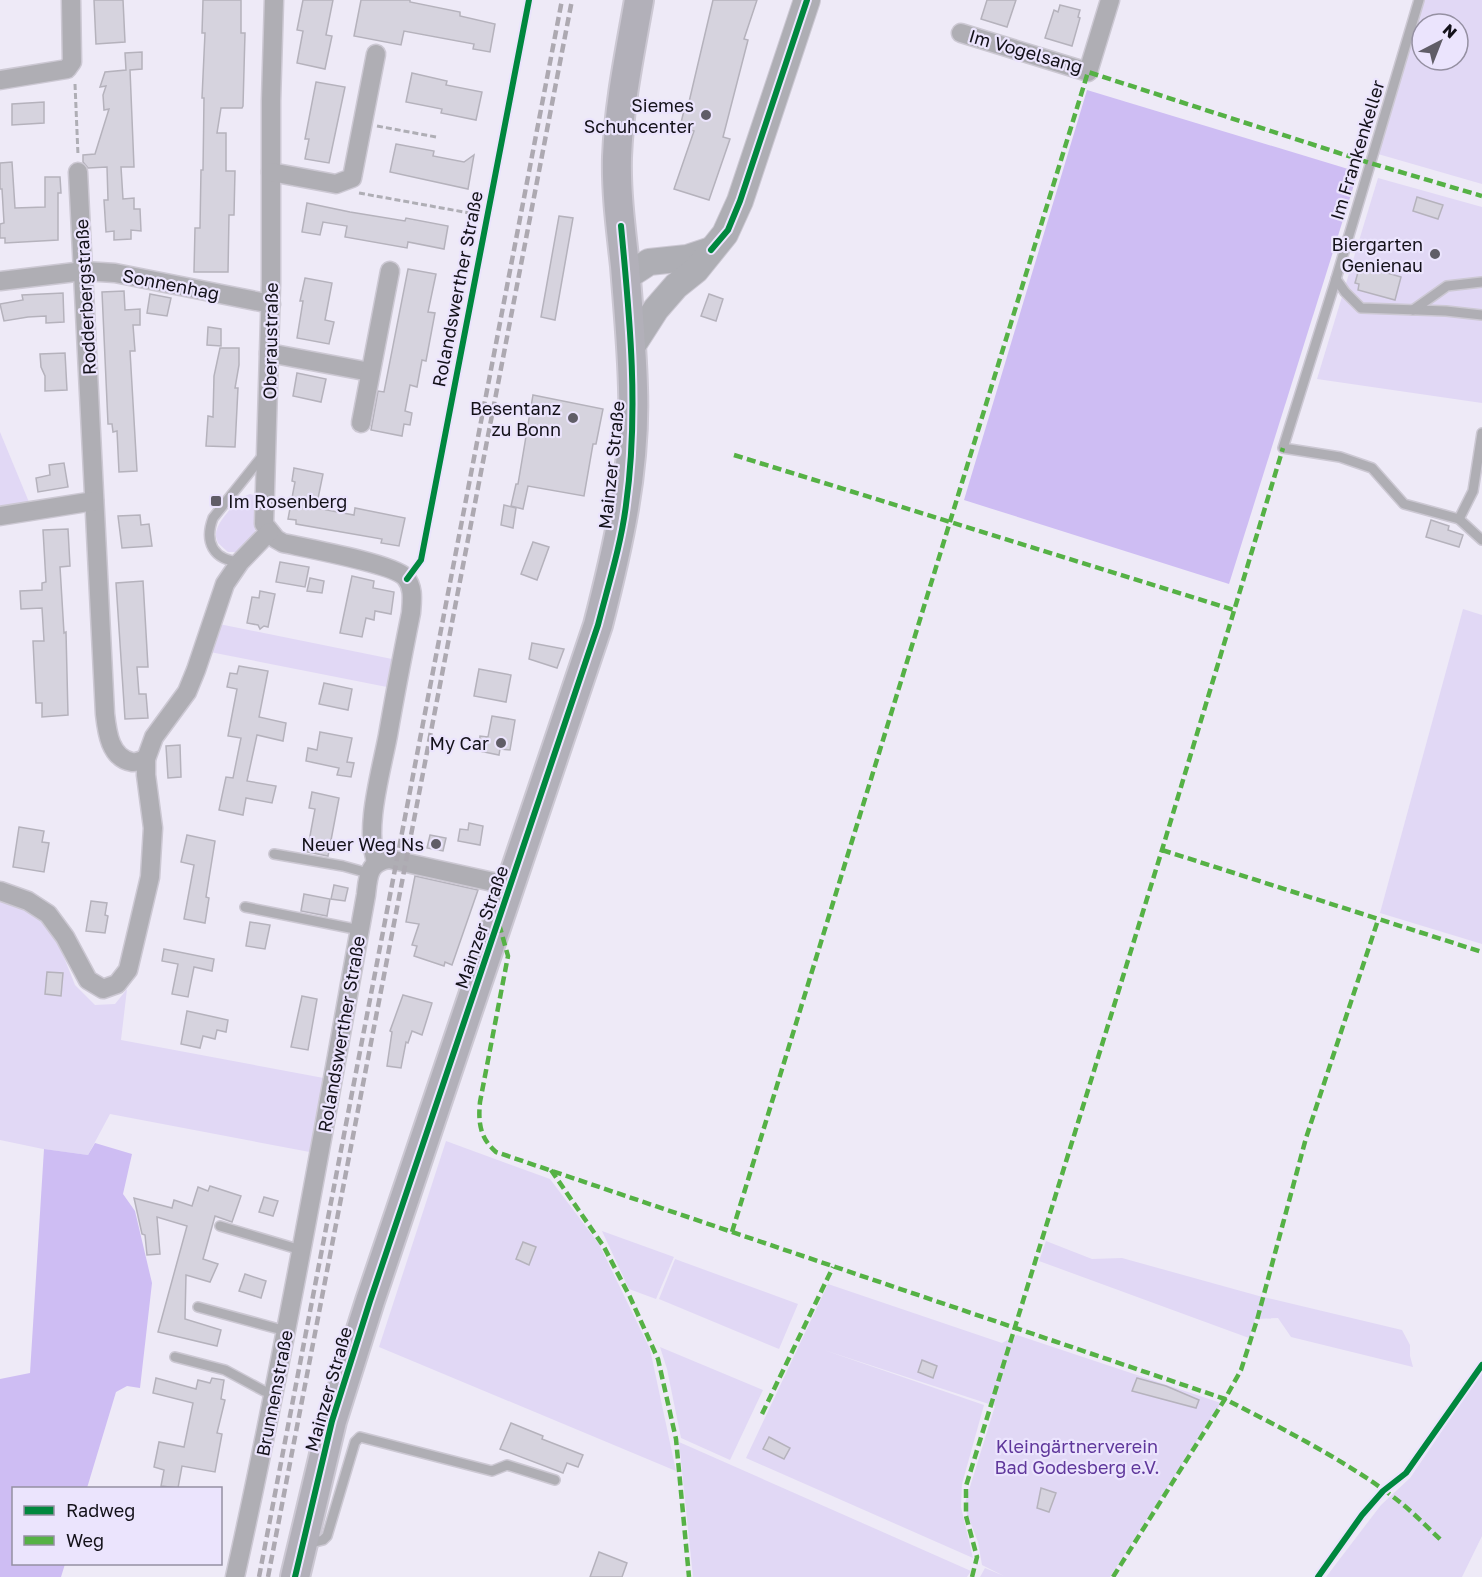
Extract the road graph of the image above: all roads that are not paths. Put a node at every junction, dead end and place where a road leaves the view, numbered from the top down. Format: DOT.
graph roads {
  1 [pos="71,0"];
  2 [pos="274,0"];
  3 [pos="639,0"];
  4 [pos="807,0"];
  5 [pos="1110,0"];
  6 [pos="1419,0"];
  7 [pos="961,33"];
  8 [pos="376,54"];
  9 [pos="0,80"];
  10 [pos="78,172"];
  11 [pos="271,172"];
  12 [pos="711,250"];
  13 [pos="84,270"];
  14 [pos="390,271"];
  15 [pos="626,277"];
  16 [pos="1336,279"];
  17 [pos="0,281"];
  18 [pos="1482,282"];
  19 [pos="676,286"];
  20 [pos="271,304"];
  21 [pos="1413,310"];
  22 [pos="1482,315"];
  23 [pos="631,348"];
  24 [pos="269,353"];
  25 [pos="370,372"];
  26 [pos="361,423"];
  27 [pos="1482,433"];
  28 [pos="267,449"];
  29 [pos="94,501"];
  30 [pos="0,516"];
  31 [pos="1459,519"];
  32 [pos="269,532"];
  33 [pos="1482,540"];
  34 [pos="240,562"];
  35 [pos="146,759"];
  36 [pos="274,854"];
  37 [pos="373,868"];
  38 [pos="511,886"];
  39 [pos="0,891"];
  40 [pos="245,907"];
  41 [pos="360,930"];
  42 [pos="310,1209"];
  43 [pos="220,1226"];
  44 [pos="302,1250"];
  45 [pos="198,1307"];
  46 [pos="286,1332"];
  47 [pos="174,1357"];
  48 [pos="274,1393"];
  49 [pos="555,1480"];
  50 [pos="302,1544"];
  51 [pos="235,1577"];
  52 [pos="295,1577"];
  1 -- 9 [label="street"];
  2 -- 11 [label="street, Oberaustraße"];
  3 -- 15 [label="main road, Mainzer Straße"];
  4 -- 12 [label="main road"];
  5 -- 7 [label="street, Im Vogelsang"];
  6 -- 16 [label="lane, Im Frankenkeller"];
  8 -- 11 [label="street"];
  10 -- 13 [label="street, Rodderbergstraße"];
  11 -- 20 [label="street, Oberaustraße"];
  12 -- 15 [label="main road"];
  12 -- 19 [label="main road"];
  13 -- 17 [label="street, Sonnenhag"];
  13 -- 20 [label="street, Sonnenhag"];
  13 -- 29 [label="street, Rodderbergstraße"];
  14 -- 25 [label="street"];
  15 -- 19 [label="main road"];
  15 -- 23 [label="main road, Mainzer Straße"];
  16 -- 21 [label="lane"];
  16 -- 31 [label="lane, Im Frankenkeller"];
  18 -- 21 [label="lane"];
  19 -- 23 [label="main road"];
  20 -- 24 [label="street, Oberaustraße"];
  21 -- 22 [label="lane"];
  23 -- 38 [label="main road, Mainzer Straße"];
  24 -- 25 [label="street"];
  24 -- 28 [label="street, Oberaustraße"];
  25 -- 26 [label="street"];
  27 -- 31 [label="lane"];
  28 -- 32 [label="street, Oberaustraße"];
  28 -- 34 [label="lane"];
  29 -- 30 [label="street"];
  29 -- 35 [label="street, Rodderbergstraße"];
  31 -- 33 [label="lane"];
  32 -- 34 [label="street"];
  32 -- 37 [label="street, Rolandswerther Straße"];
  34 -- 35 [label="street"];
  35 -- 39 [label="street"];
  36 -- 37 [label="lane"];
  37 -- 38 [label="street"];
  37 -- 41 [label="street, Rolandswerther Straße"];
  38 -- 50 [label="main road, Mainzer Straße"];
  40 -- 41 [label="lane"];
  41 -- 42 [label="street, Rolandswerther Straße"];
  42 -- 44 [label="street, Brunnenstraße"];
  43 -- 44 [label="lane"];
  44 -- 46 [label="street, Brunnenstraße"];
  45 -- 46 [label="lane"];
  46 -- 48 [label="street, Brunnenstraße"];
  47 -- 48 [label="lane"];
  48 -- 51 [label="street, Brunnenstraße"];
  49 -- 50 [label="lane"];
  50 -- 52 [label="main road, Mainzer Straße"];
}
